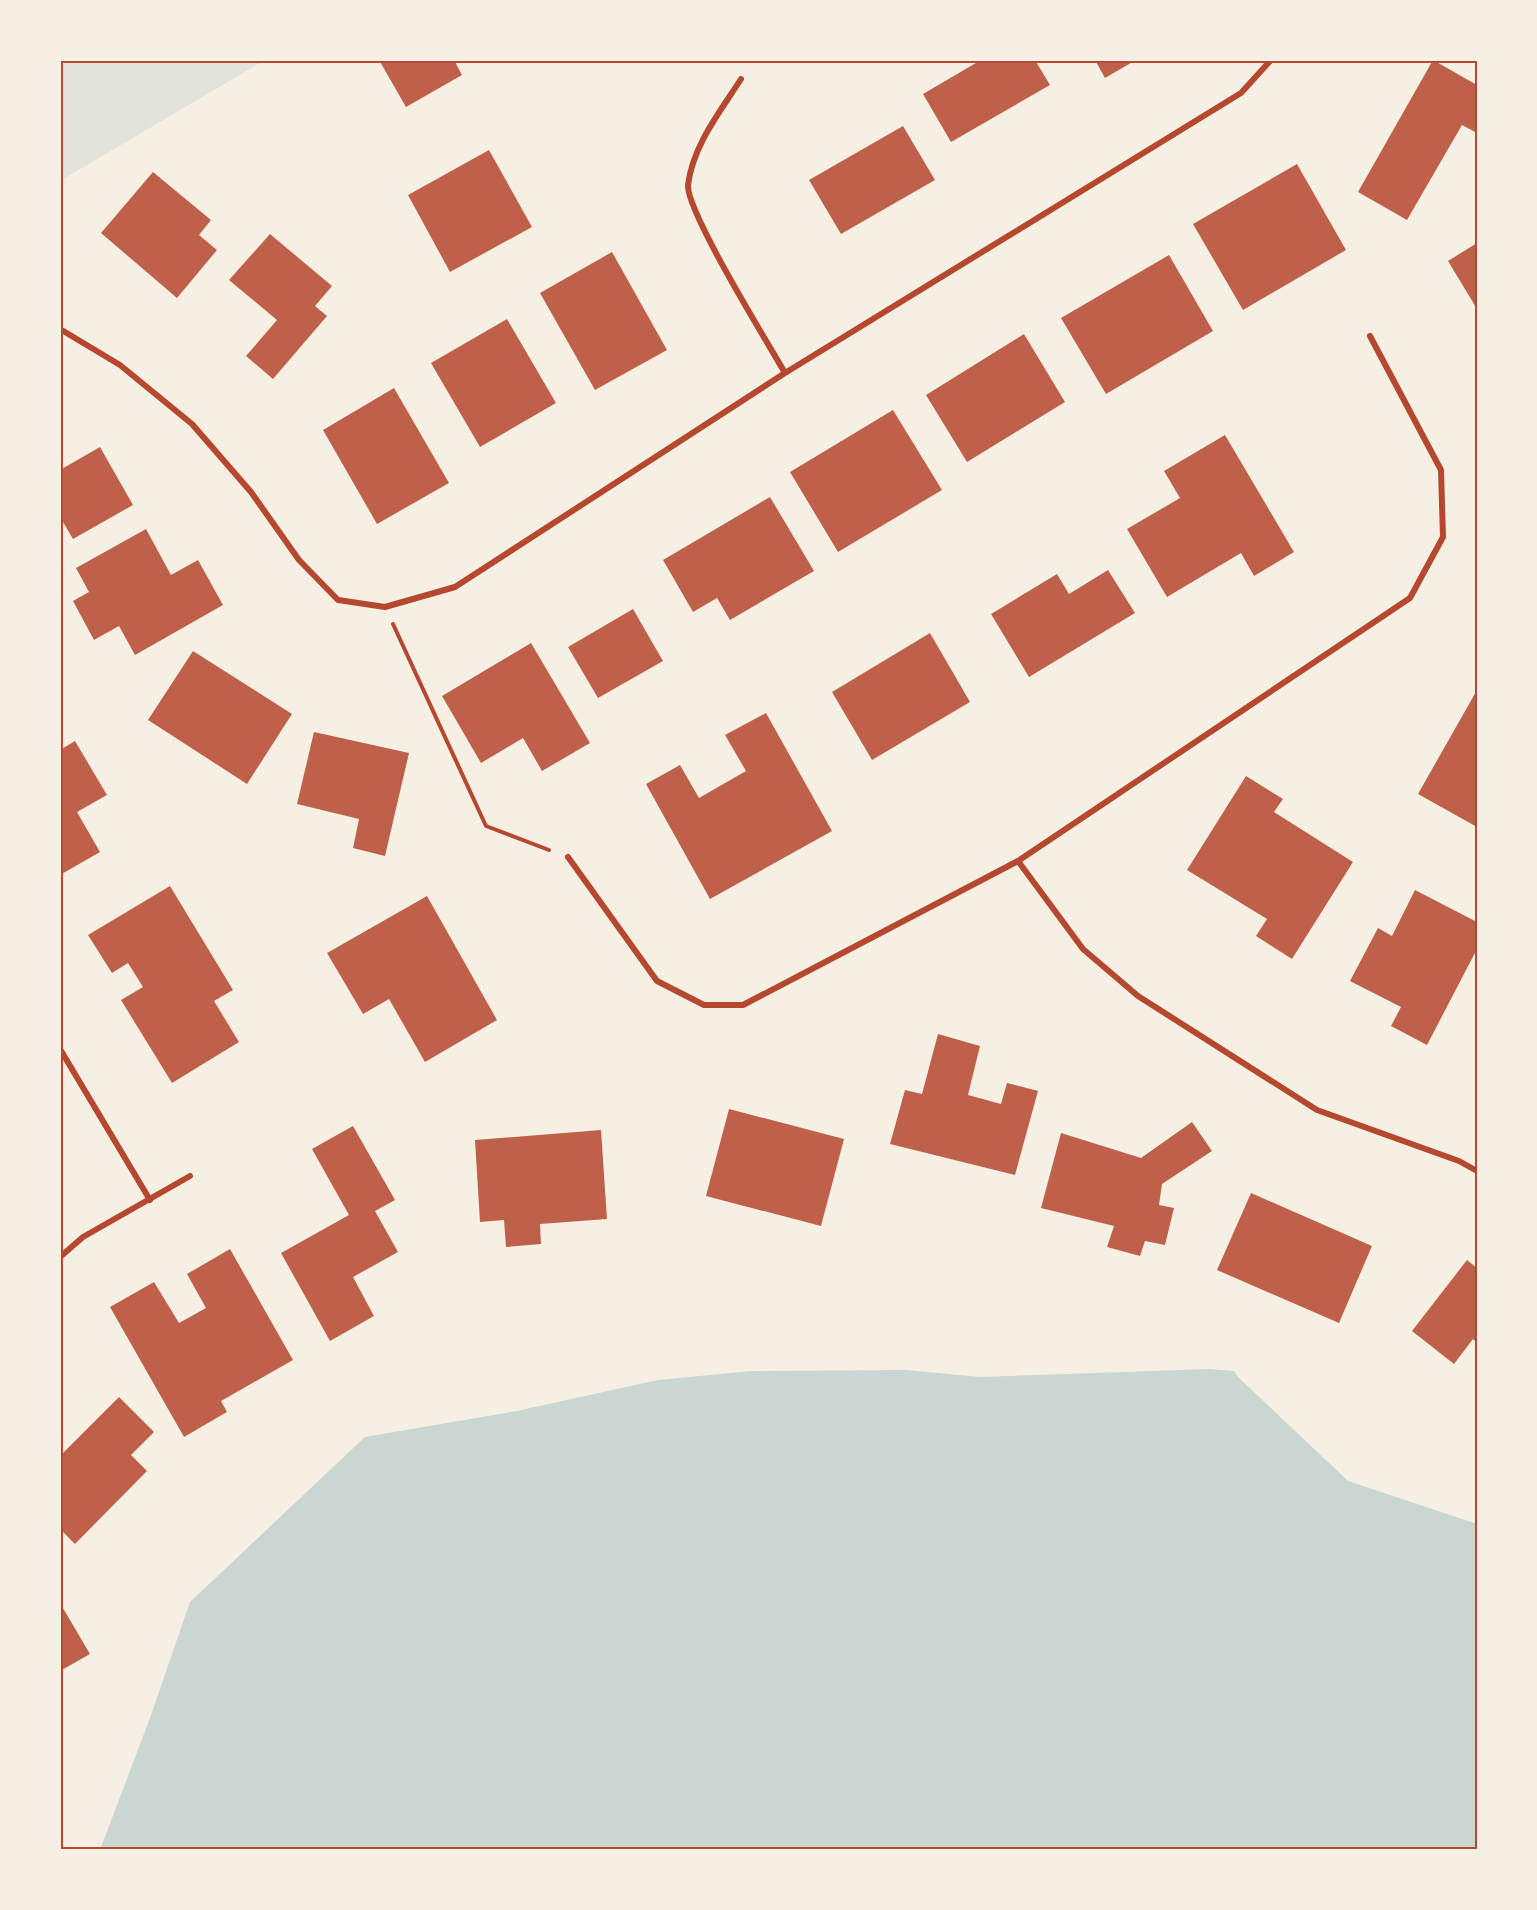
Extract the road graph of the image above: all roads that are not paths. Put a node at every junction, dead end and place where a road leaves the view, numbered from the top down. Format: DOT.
graph roads {
  1 [pos="1271,60"];
  2 [pos="741,79"];
  3 [pos="60,329"];
  4 [pos="1370,336"];
  5 [pos="785,374"];
  6 [pos="568,857"];
  7 [pos="1018,861"];
  8 [pos="60,1049"];
  9 [pos="1477,1171"];
  10 [pos="190,1176"];
  11 [pos="150,1200"];
  12 [pos="60,1257"];
  1 -- 5 [label="street"];
  2 -- 5 [label="street"];
  3 -- 5 [label="street"];
  4 -- 7 [label="street"];
  6 -- 7 [label="street"];
  7 -- 9 [label="street"];
  8 -- 11 [label="street"];
  10 -- 11 [label="street"];
  11 -- 12 [label="street"];
}
